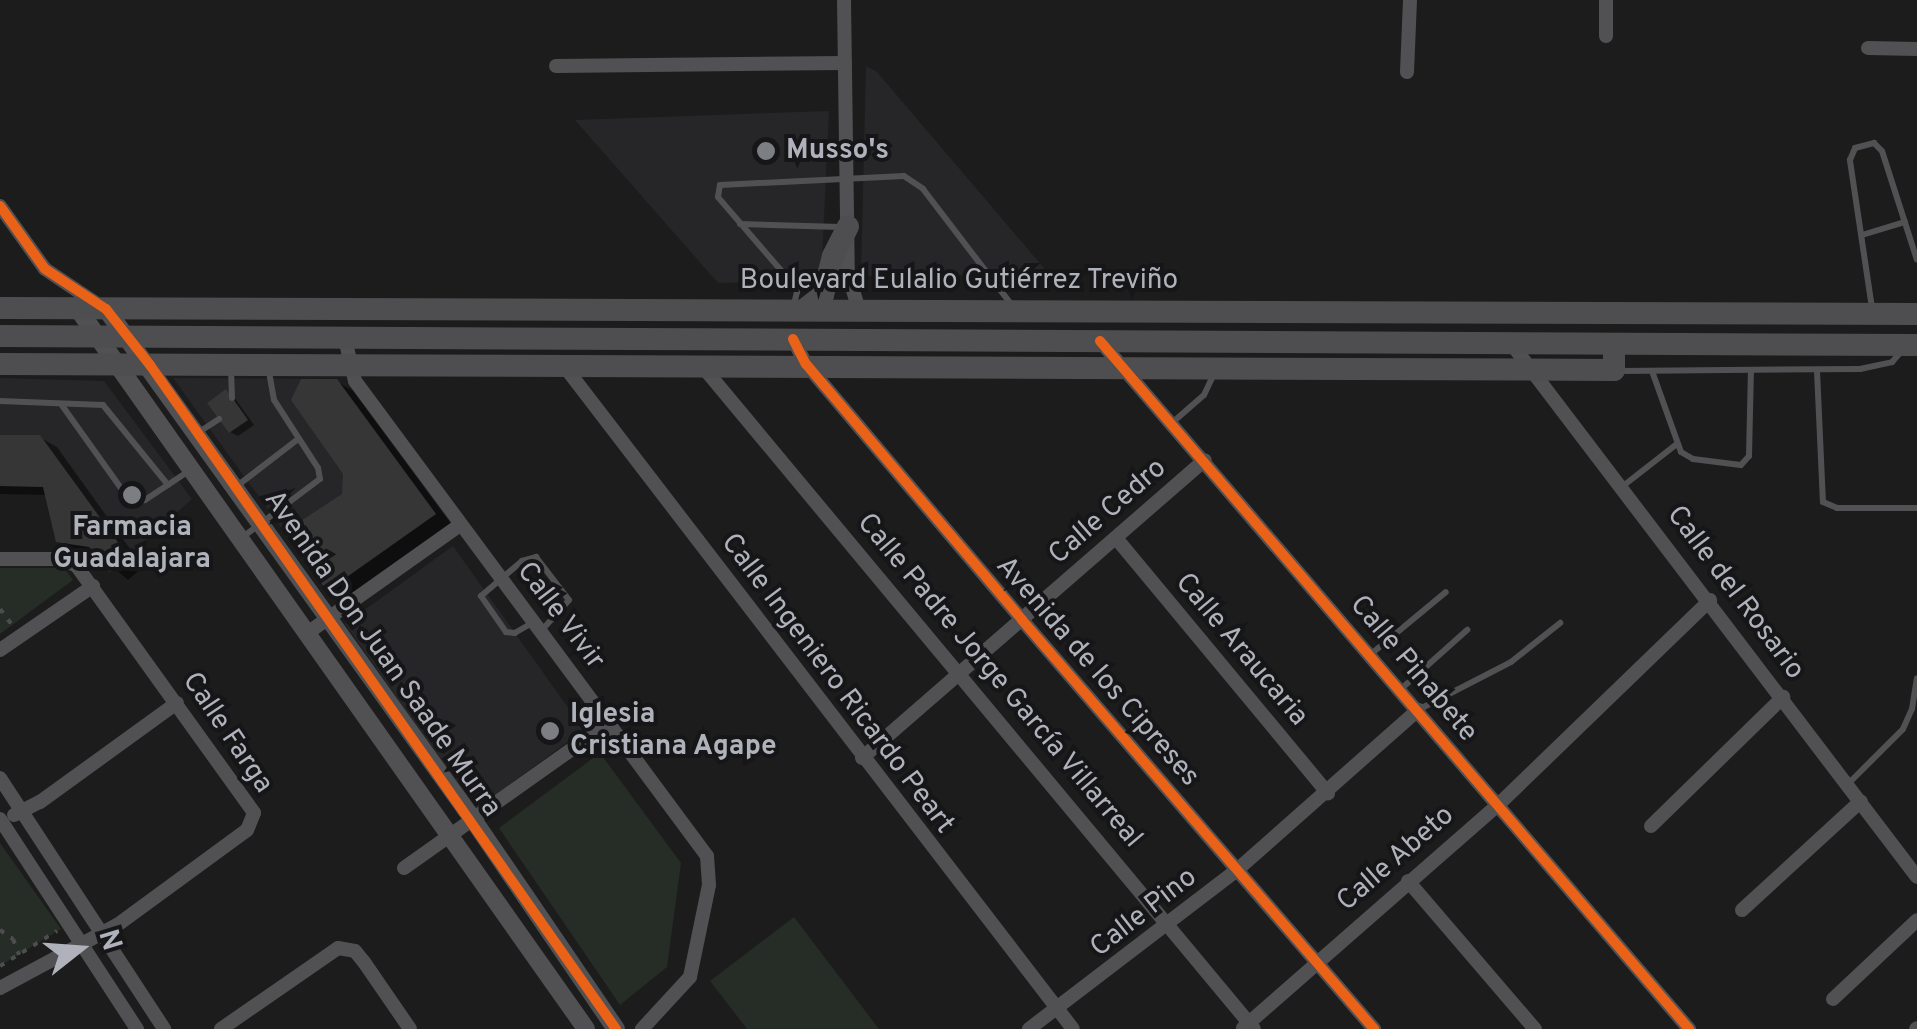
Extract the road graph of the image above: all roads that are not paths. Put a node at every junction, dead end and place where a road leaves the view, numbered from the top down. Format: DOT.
graph roads {
  1 [pos="844,0"];
  2 [pos="1410,0"];
  3 [pos="1606,0"];
  4 [pos="1606,36"];
  5 [pos="1868,48"];
  6 [pos="1917,49"];
  7 [pos="845,63"];
  8 [pos="556,66"];
  9 [pos="1408,72"];
  10 [pos="847,178"];
  11 [pos="0,206"];
  12 [pos="1905,222"];
  13 [pos="740,224"];
  14 [pos="848,227"];
  15 [pos="1862,235"];
  16 [pos="1917,260"];
  17 [pos="78,300"];
  18 [pos="0,308"];
  19 [pos="106,310"];
  20 [pos="798,310"];
  21 [pos="859,310"];
  22 [pos="1017,311"];
  23 [pos="1873,314"];
  24 [pos="1917,314"];
  25 [pos="0,336"];
  26 [pos="94,337"];
  27 [pos="130,338"];
  28 [pos="345,339"];
  29 [pos="793,339"];
  30 [pos="922,340"];
  31 [pos="1100,340"];
  32 [pos="1510,342"];
  33 [pos="1614,345"];
  34 [pos="1911,345"];
  35 [pos="0,364"];
  36 [pos="806,364"];
  37 [pos="115,365"];
  38 [pos="150,365"];
  39 [pos="231,367"];
  40 [pos="564,367"];
  41 [pos="703,367"];
  42 [pos="269,368"];
  43 [pos="350,368"];
  44 [pos="1124,368"];
  45 [pos="1216,368"];
  46 [pos="1530,370"];
  47 [pos="1614,370"];
  48 [pos="1817,370"];
  49 [pos="1750,371"];
  50 [pos="1652,372"];
  51 [pos="232,398"];
  52 [pos="0,401"];
  53 [pos="61,403"];
  54 [pos="219,419"];
  55 [pos="1172,423"];
  56 [pos="198,432"];
  57 [pos="298,440"];
  58 [pos="1678,444"];
  59 [pos="1204,460"];
  60 [pos="190,471"];
  61 [pos="168,485"];
  62 [pos="236,486"];
  63 [pos="1622,486"];
  64 [pos="1917,508"];
  65 [pos="262,524"];
  66 [pos="460,525"];
  67 [pos="1116,538"];
  68 [pos="239,540"];
  69 [pos="0,558"];
  70 [pos="500,578"];
  71 [pos="93,586"];
  72 [pos="1446,592"];
  73 [pos="1710,600"];
  74 [pos="329,618"];
  75 [pos="1022,620"];
  76 [pos="1560,623"];
  77 [pos="537,627"];
  78 [pos="1467,630"];
  79 [pos="306,634"];
  80 [pos="0,650"];
  81 [pos="1371,654"];
  82 [pos="960,673"];
  83 [pos="1917,678"];
  84 [pos="1401,689"];
  85 [pos="1782,696"];
  86 [pos="177,703"];
  87 [pos="1418,710"];
  88 [pos="609,722"];
  89 [pos="862,758"];
  90 [pos="0,778"];
  91 [pos="1849,783"];
  92 [pos="1328,794"];
  93 [pos="1862,801"];
  94 [pos="1498,805"];
  95 [pos="22,812"];
  96 [pos="0,820"];
  97 [pos="474,821"];
  98 [pos="1651,826"];
  99 [pos="451,836"];
  100 [pos="404,868"];
  101 [pos="1237,870"];
  102 [pos="1917,876"];
  103 [pos="1408,882"];
  104 [pos="1742,910"];
  105 [pos="1917,920"];
  106 [pos="1170,923"];
  107 [pos="102,935"];
  108 [pos="82,946"];
  109 [pos="1316,962"];
  110 [pos="0,988"];
  111 [pos="1833,999"];
  112 [pos="1056,1008"];
  113 [pos="1248,1027"];
  114 [pos="137,1029"];
  115 [pos="164,1029"];
  116 [pos="221,1029"];
  117 [pos="410,1029"];
  118 [pos="586,1029"];
  119 [pos="616,1029"];
  120 [pos="642,1029"];
  121 [pos="1029,1029"];
  122 [pos="1073,1029"];
  123 [pos="1374,1029"];
  124 [pos="1535,1029"];
  125 [pos="1689,1029"];
  1 -- 7 [label="street"];
  2 -- 9 [label="street"];
  3 -- 4 [label="street"];
  5 -- 6 [label="street"];
  7 -- 8 [label="street"];
  7 -- 10 [label="street"];
  10 -- 13 [label="lane"];
  10 -- 14 [label="street"];
  10 -- 22 [label="lane"];
  11 -- 17 [label="street"];
  12 -- 15 [label="lane"];
  12 -- 15 [label="lane"];
  12 -- 16 [label="lane"];
  13 -- 14 [label="lane"];
  13 -- 20 [label="lane"];
  14 -- 20 [label="main road"];
  14 -- 21 [label="street"];
  15 -- 23 [label="lane"];
  17 -- 18 [label="main road, Boulevard Eulalio Gutiérrez Treviño"];
  17 -- 19 [label="main road, Boulevard Eulalio Gutiérrez Treviño"];
  17 -- 26 [label="street, Avenida Don Juan Saade Murra"];
  19 -- 20 [label="main road, Boulevard Eulalio Gutiérrez Treviño"];
  19 -- 27 [label="street, Avenida Don Juan Saade Murra"];
  20 -- 21 [label="main road, Boulevard Eulalio Gutiérrez Treviño"];
  21 -- 22 [label="main road, Boulevard Eulalio Gutiérrez Treviño"];
  21 -- 30 [label="main road"];
  22 -- 23 [label="main road, Boulevard Eulalio Gutiérrez Treviño"];
  23 -- 24 [label="main road, Boulevard Eulalio Gutiérrez Treviño"];
  25 -- 26 [label="main road, Boulevard Eulalio Gutiérrez Treviño"];
  26 -- 27 [label="main road, Boulevard Eulalio Gutiérrez Treviño"];
  26 -- 37 [label="street, Avenida Don Juan Saade Murra"];
  27 -- 28 [label="main road, Boulevard Eulalio Gutiérrez Treviño"];
  27 -- 38 [label="street, Avenida Don Juan Saade Murra"];
  28 -- 29 [label="main road, Boulevard Eulalio Gutiérrez Treviño"];
  28 -- 43 [label="street, Calle Vivir"];
  29 -- 30 [label="main road, Boulevard Eulalio Gutiérrez Treviño"];
  29 -- 36 [label="street, Avenida de los Cipreses"];
  30 -- 31 [label="main road, Boulevard Eulalio Gutiérrez Treviño"];
  31 -- 32 [label="main road, Boulevard Eulalio Gutiérrez Treviño"];
  31 -- 44 [label="street, Calle Pinabete"];
  32 -- 33 [label="main road, Boulevard Eulalio Gutiérrez Treviño"];
  32 -- 46 [label="street, Calle del Rosario"];
  33 -- 34 [label="main road, Boulevard Eulalio Gutiérrez Treviño"];
  33 -- 47 [label="main road"];
  34 -- 48 [label="lane"];
  35 -- 37 [label="main road"];
  36 -- 41 [label="main road"];
  36 -- 44 [label="main road"];
  36 -- 75 [label="street, Avenida de los Cipreses"];
  37 -- 38 [label="main road"];
  37 -- 60 [label="street, Avenida Don Juan Saade Murra"];
  38 -- 39 [label="main road"];
  38 -- 56 [label="street, Avenida Don Juan Saade Murra"];
  39 -- 42 [label="main road"];
  39 -- 51 [label="lane"];
  40 -- 41 [label="main road"];
  40 -- 43 [label="main road"];
  40 -- 89 [label="street, Calle Ingeniero Ricardo Peart"];
  41 -- 82 [label="street, Calle Padre Jorge García Villarreal"];
  42 -- 43 [label="main road"];
  42 -- 57 [label="lane"];
  43 -- 66 [label="street, Calle Vivir"];
  44 -- 45 [label="main road"];
  44 -- 55 [label="street, Calle Pinabete"];
  45 -- 46 [label="main road"];
  45 -- 55 [label="lane"];
  46 -- 47 [label="main road"];
  46 -- 63 [label="street, Calle del Rosario"];
  47 -- 50 [label="lane"];
  48 -- 49 [label="lane"];
  48 -- 64 [label="lane"];
  49 -- 50 [label="lane"];
  49 -- 58 [label="lane"];
  50 -- 58 [label="lane"];
  52 -- 53 [label="lane"];
  53 -- 61 [label="lane"];
  53 -- 61 [label="lane"];
  54 -- 56 [label="lane"];
  55 -- 59 [label="street, Calle Pinabete"];
  56 -- 62 [label="street, Avenida Don Juan Saade Murra"];
  57 -- 62 [label="lane"];
  57 -- 65 [label="lane"];
  58 -- 63 [label="lane"];
  59 -- 67 [label="street, Calle Cedro"];
  59 -- 81 [label="street, Calle Pinabete"];
  60 -- 61 [label="lane"];
  60 -- 68 [label="street, Avenida Don Juan Saade Murra"];
  62 -- 65 [label="street, Avenida Don Juan Saade Murra"];
  63 -- 73 [label="street, Calle del Rosario"];
  65 -- 68 [label="lane"];
  65 -- 74 [label="street, Avenida Don Juan Saade Murra"];
  66 -- 70 [label="street, Calle Vivir"];
  66 -- 74 [label="street"];
  67 -- 75 [label="street, Calle Cedro"];
  67 -- 92 [label="street, Calle Araucaria"];
  68 -- 79 [label="street, Avenida Don Juan Saade Murra"];
  69 -- 71 [label="street, Calle Farga"];
  70 -- 77 [label="street, Calle Vivir"];
  70 -- 77 [label="lane"];
  70 -- 77 [label="lane"];
  71 -- 80 [label="street"];
  71 -- 86 [label="street, Calle Farga"];
  72 -- 81 [label="lane"];
  73 -- 85 [label="street, Calle del Rosario"];
  73 -- 94 [label="street, Calle Abeto"];
  74 -- 79 [label="street"];
  74 -- 97 [label="street, Avenida Don Juan Saade Murra"];
  75 -- 82 [label="street, Calle Cedro"];
  75 -- 101 [label="street, Avenida de los Cipreses"];
  76 -- 87 [label="lane"];
  77 -- 88 [label="street, Calle Vivir"];
  78 -- 84 [label="lane"];
  79 -- 99 [label="street, Avenida Don Juan Saade Murra"];
  81 -- 84 [label="street, Calle Pinabete"];
  82 -- 89 [label="street, Calle Cedro"];
  82 -- 106 [label="street, Calle Padre Jorge García Villarreal"];
  83 -- 91 [label="lane"];
  84 -- 87 [label="street, Calle Pinabete"];
  85 -- 91 [label="street, Calle del Rosario"];
  85 -- 98 [label="street"];
  86 -- 95 [label="street"];
  86 -- 107 [label="street, Calle Farga"];
  87 -- 92 [label="street, Calle Pino"];
  87 -- 94 [label="street, Calle Pinabete"];
  88 -- 97 [label="street"];
  88 -- 120 [label="street, Calle Vivir"];
  89 -- 112 [label="street, Calle Ingeniero Ricardo Peart"];
  90 -- 95 [label="street"];
  91 -- 93 [label="street, Calle del Rosario"];
  92 -- 101 [label="street, Calle Pino"];
  93 -- 102 [label="street, Calle del Rosario"];
  93 -- 104 [label="street"];
  94 -- 103 [label="street, Calle Abeto"];
  94 -- 125 [label="street, Calle Pinabete"];
  95 -- 96 [label="street"];
  95 -- 107 [label="street"];
  96 -- 108 [label="street"];
  97 -- 99 [label="street"];
  97 -- 119 [label="street, Avenida Don Juan Saade Murra"];
  99 -- 100 [label="street"];
  99 -- 118 [label="street, Avenida Don Juan Saade Murra"];
  101 -- 106 [label="street, Calle Pino"];
  101 -- 109 [label="street, Avenida de los Cipreses"];
  103 -- 109 [label="street, Calle Abeto"];
  103 -- 124 [label="street"];
  105 -- 111 [label="street"];
  106 -- 112 [label="street, Calle Pino"];
  106 -- 113 [label="street, Calle Padre Jorge García Villarreal"];
  107 -- 108 [label="street, Calle Farga"];
  107 -- 115 [label="street"];
  108 -- 110 [label="street, Calle Farga"];
  108 -- 114 [label="street"];
  109 -- 113 [label="street, Calle Abeto"];
  109 -- 123 [label="street, Avenida de los Cipreses"];
  112 -- 121 [label="street, Calle Pino"];
  112 -- 122 [label="street, Calle Ingeniero Ricardo Peart"];
  116 -- 117 [label="street"];
}
